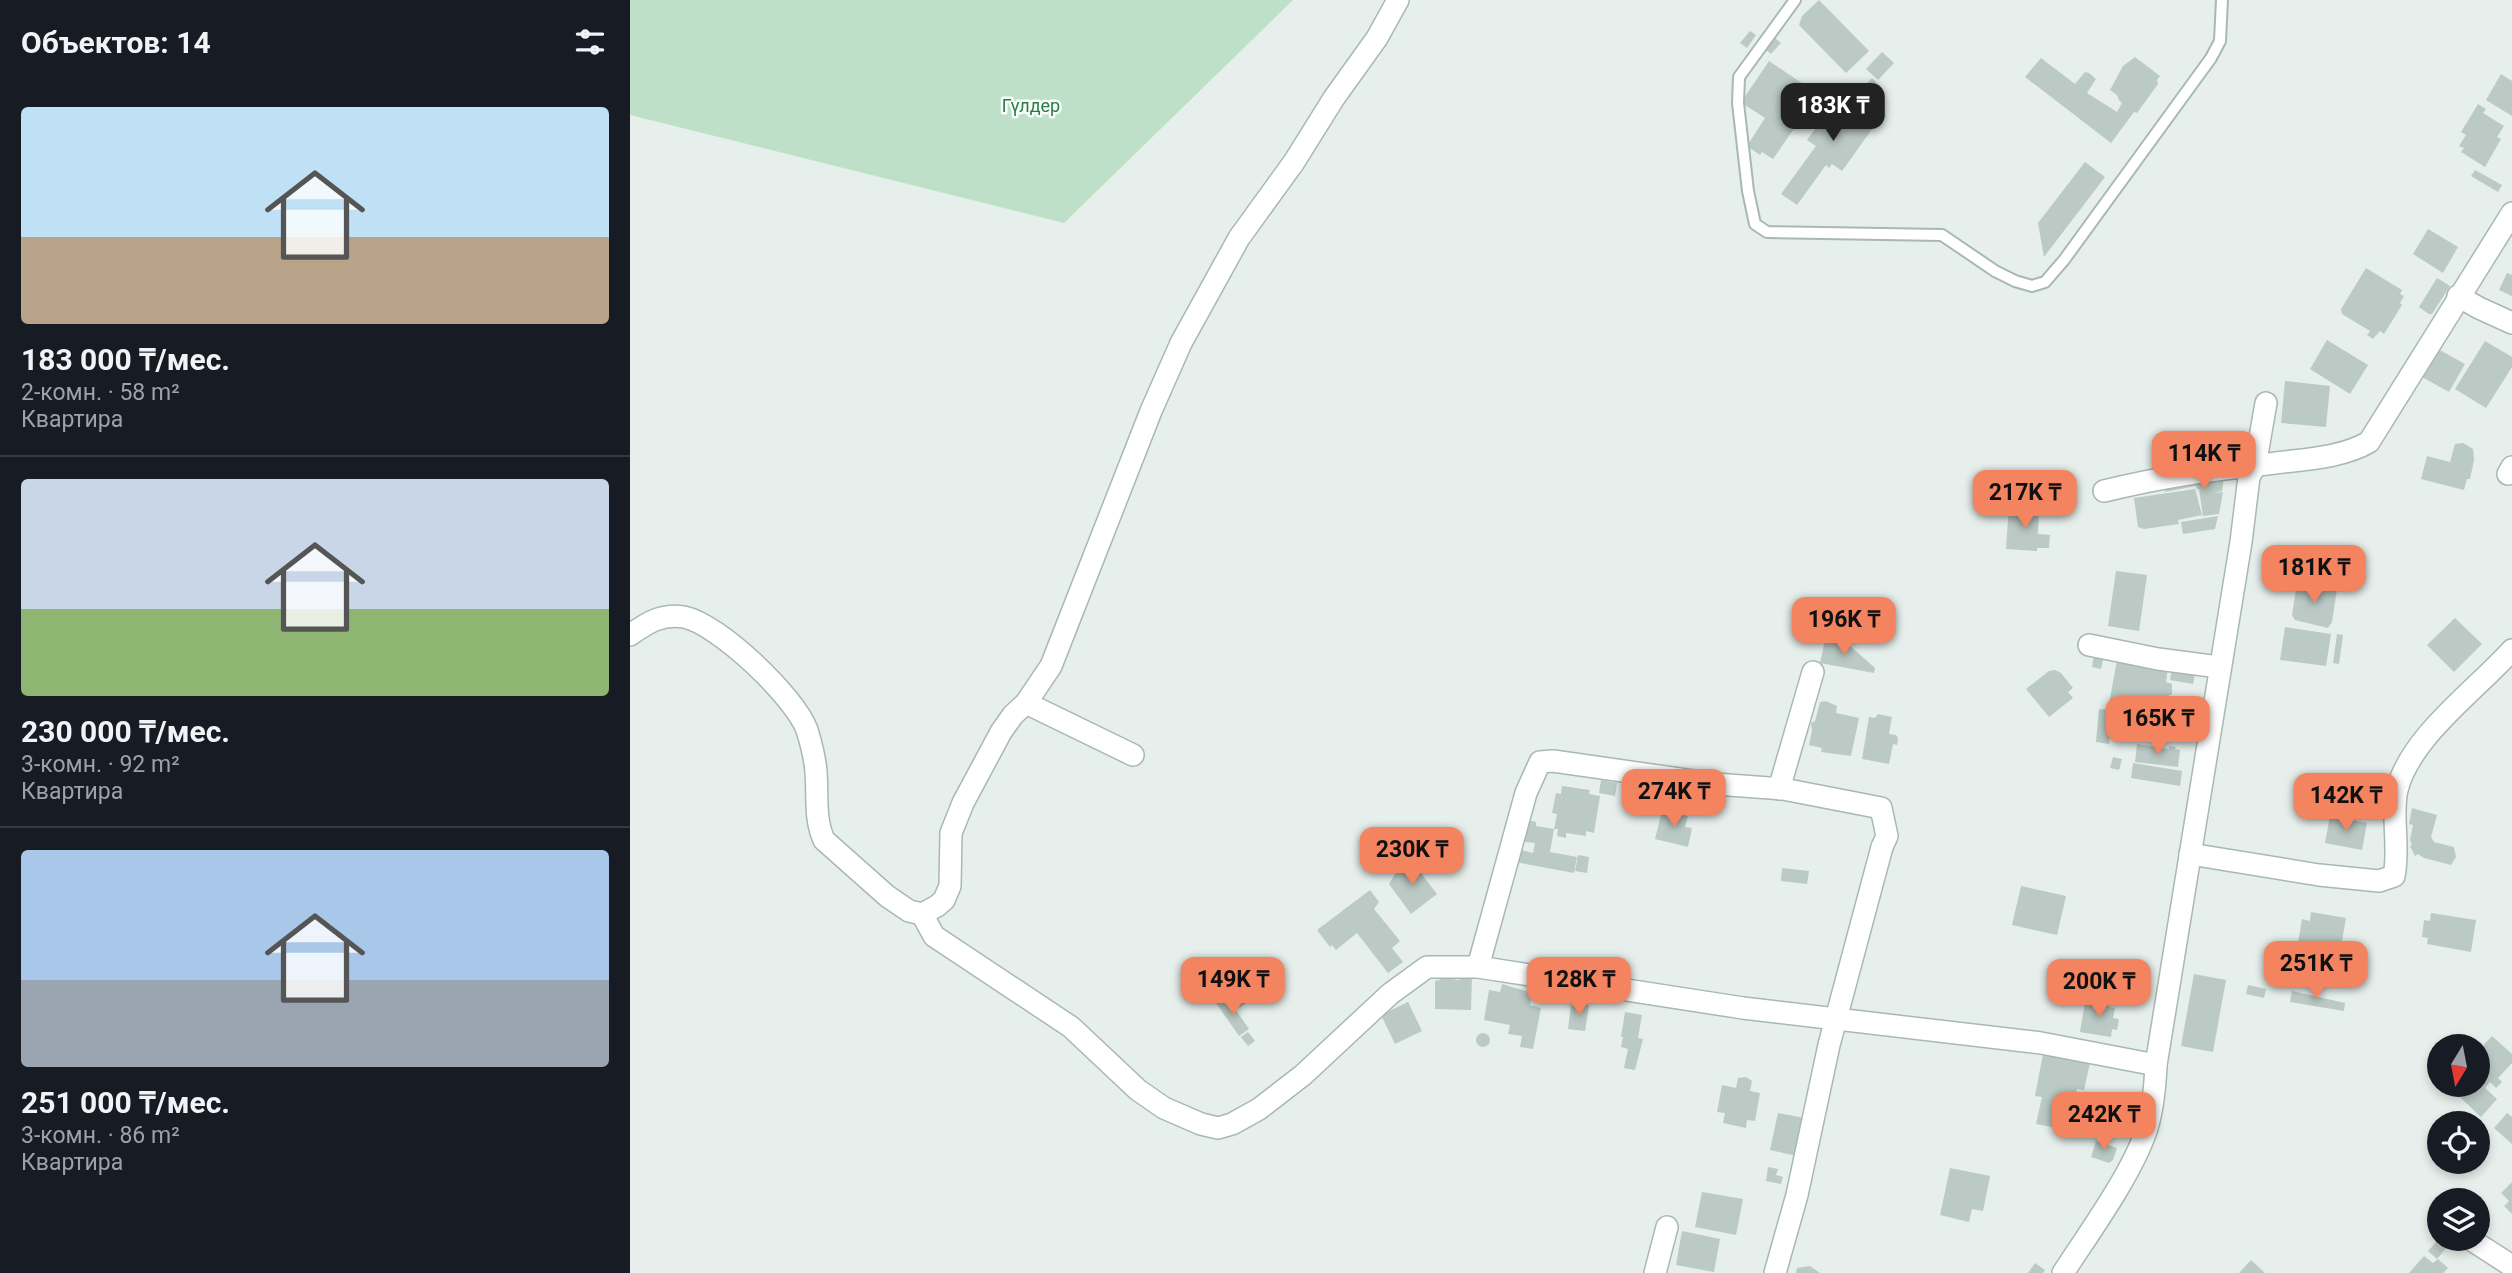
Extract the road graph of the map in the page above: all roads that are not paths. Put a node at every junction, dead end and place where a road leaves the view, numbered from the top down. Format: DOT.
graph roads {
  1 [pos="1398,0"];
  2 [pos="1795,0"];
  3 [pos="2222,0"];
  4 [pos="2512,213"];
  5 [pos="2458,296"];
  6 [pos="2512,323"];
  7 [pos="2266,403"];
  8 [pos="2255,466"];
  9 [pos="2105,491"];
  10 [pos="630,635"];
  11 [pos="2089,645"];
  12 [pos="2512,650"];
  13 [pos="2219,667"];
  14 [pos="1813,672"];
  15 [pos="1026,703"];
  16 [pos="1133,755"];
  17 [pos="1779,789"];
  18 [pos="2190,854"];
  19 [pos="922,914"];
  20 [pos="1478,967"];
  21 [pos="1838,1018"];
  22 [pos="2156,1065"];
  23 [pos="1667,1227"];
  24 [pos="2489,1251"];
  25 [pos="2512,1266"];
  26 [pos="1655,1273"];
  27 [pos="1775,1273"];
  28 [pos="2063,1273"];
  1 -- 15 [label="street"];
  2 -- 3 [label="lane"];
  4 -- 5 [label="street"];
  5 -- 6 [label="street"];
  5 -- 8 [label="street"];
  7 -- 8 [label="street"];
  8 -- 9 [label="street"];
  8 -- 13 [label="street"];
  10 -- 19 [label="street"];
  11 -- 13 [label="street"];
  12 -- 18 [label="street"];
  13 -- 18 [label="street"];
  14 -- 17 [label="street"];
  15 -- 16 [label="street"];
  15 -- 19 [label="street"];
  17 -- 20 [label="street"];
  17 -- 21 [label="street"];
  18 -- 22 [label="street"];
  19 -- 20 [label="street"];
  20 -- 21 [label="street"];
  21 -- 22 [label="street"];
  21 -- 27 [label="street"];
  22 -- 28 [label="street"];
  23 -- 26 [label="street"];
  24 -- 25 [label="street"];
}
